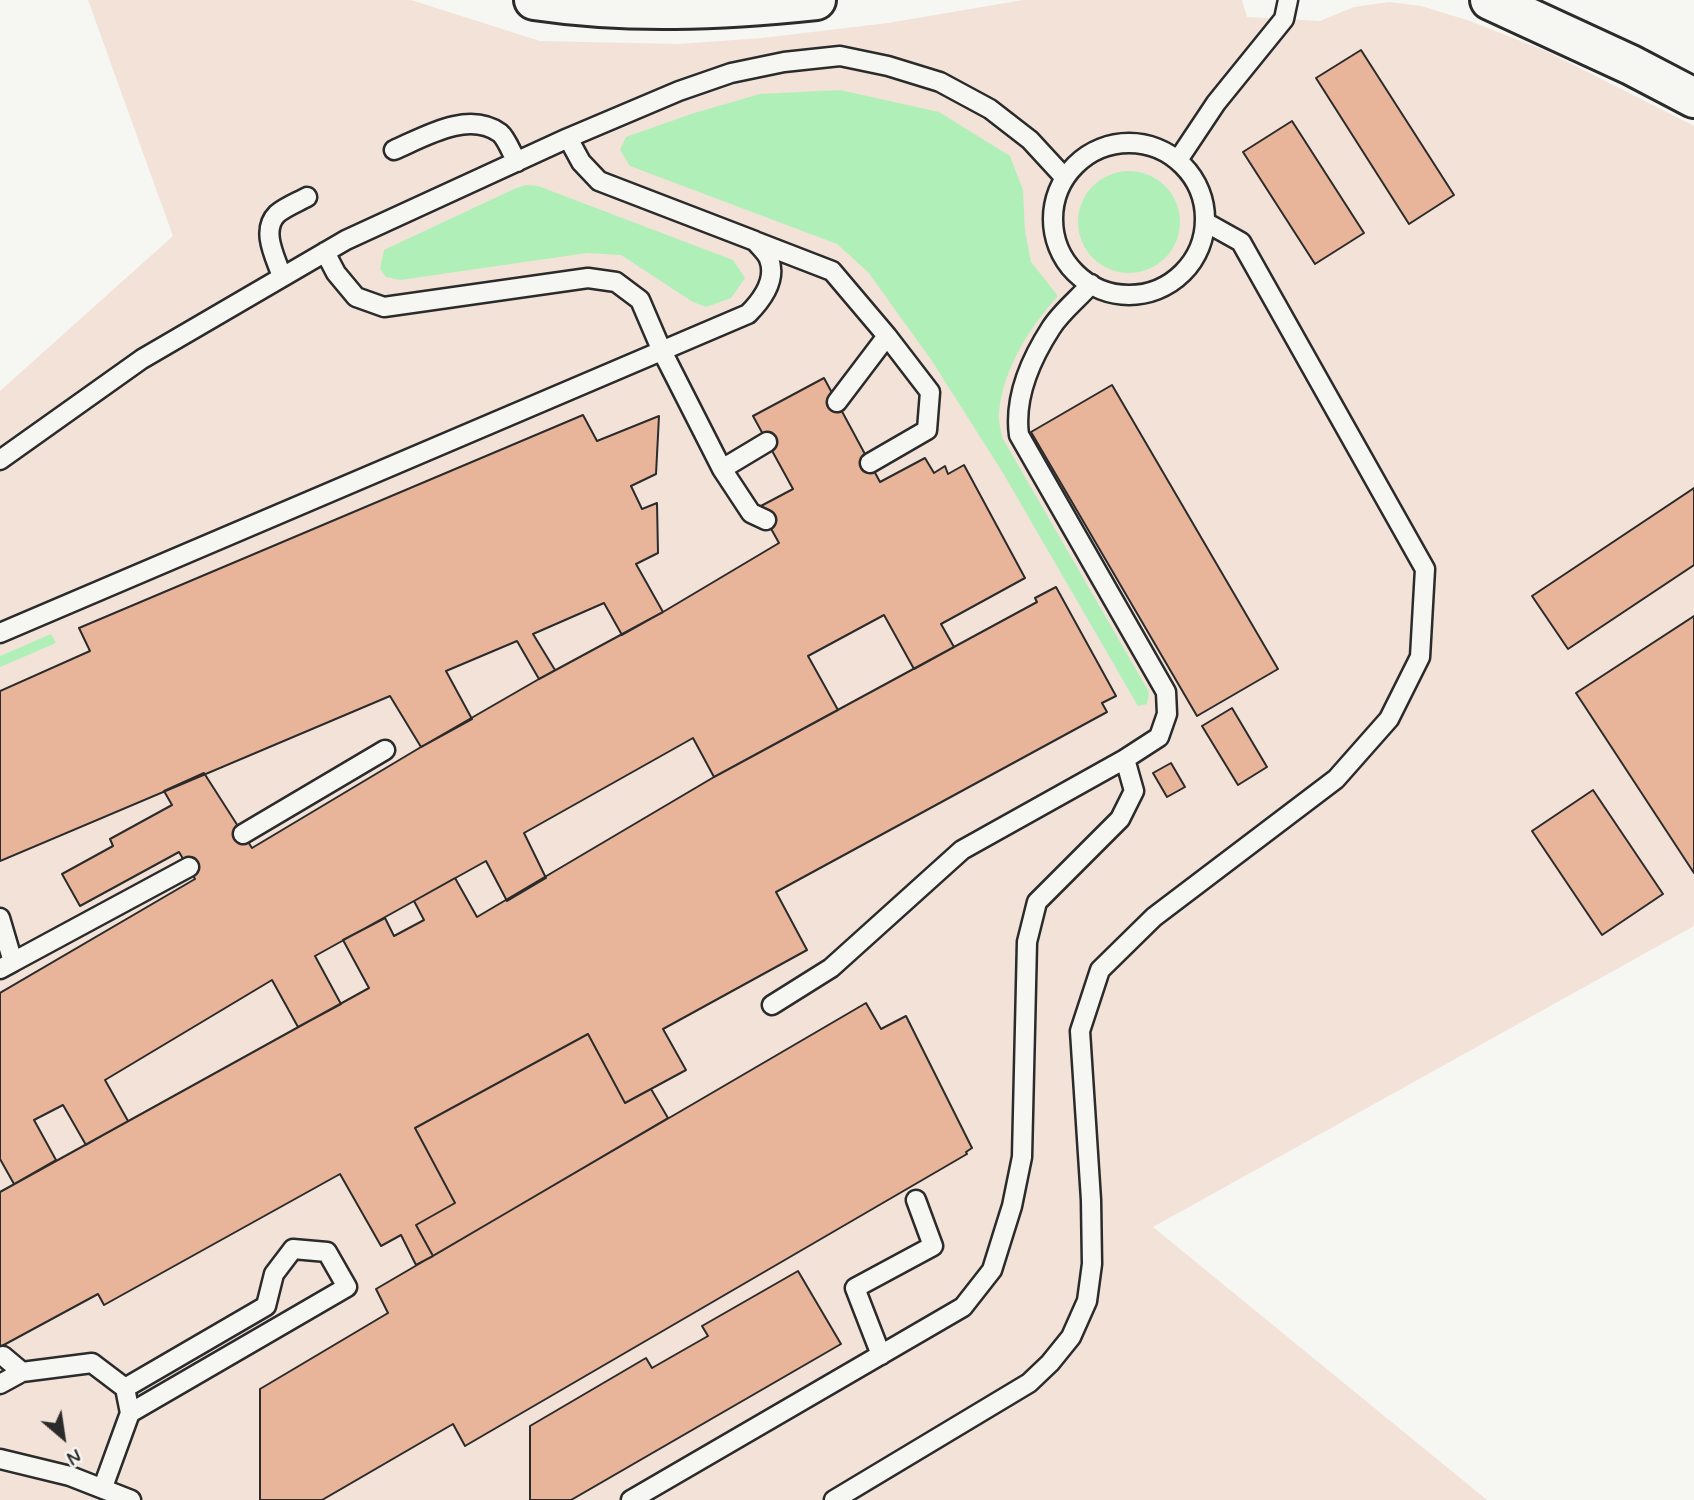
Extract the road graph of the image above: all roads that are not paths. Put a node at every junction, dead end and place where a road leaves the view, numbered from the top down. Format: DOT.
graph roads {
  1 [pos="534,0"];
  2 [pos="817,0"];
  3 [pos="1289,0"];
  4 [pos="1490,0"];
  5 [pos="1694,98"];
  6 [pos="568,138"];
  7 [pos="394,150"];
  8 [pos="1178,160"];
  9 [pos="517,162"];
  10 [pos="1065,178"];
  11 [pos="307,197"];
  12 [pos="1207,223"];
  13 [pos="755,242"];
  14 [pos="325,252"];
  15 [pos="282,277"];
  16 [pos="1091,284"];
  17 [pos="887,336"];
  18 [pos="662,349"];
  19 [pos="837,402"];
  20 [pos="767,442"];
  21 [pos="0,460"];
  22 [pos="870,463"];
  23 [pos="722,468"];
  24 [pos="766,520"];
  25 [pos="0,633"];
  26 [pos="385,750"];
  27 [pos="1125,759"];
  28 [pos="243,834"];
  29 [pos="189,867"];
  30 [pos="0,918"];
  31 [pos="6,965"];
  32 [pos="772,1005"];
  33 [pos="916,1200"];
  34 [pos="881,1355"];
  35 [pos="3,1356"];
  36 [pos="22,1372"];
  37 [pos="0,1384"];
  38 [pos="125,1388"];
  39 [pos="130,1413"];
  40 [pos="0,1459"];
  41 [pos="103,1487"];
  42 [pos="131,1500"];
  43 [pos="631,1500"];
  44 [pos="834,1500"];
  1 -- 2 [label="street"];
  3 -- 8 [label="lane"];
  4 -- 5 [label="street"];
  6 -- 9 [label="lane"];
  6 -- 10 [label="lane"];
  6 -- 13 [label="lane"];
  7 -- 9 [label="lane"];
  8 -- 10 [label="lane"];
  8 -- 12 [label="lane"];
  9 -- 14 [label="lane"];
  10 -- 16 [label="lane"];
  11 -- 15 [label="lane"];
  12 -- 16 [label="lane"];
  12 -- 44 [label="lane"];
  13 -- 17 [label="lane"];
  13 -- 18 [label="lane"];
  14 -- 15 [label="lane"];
  14 -- 18 [label="lane"];
  15 -- 21 [label="lane"];
  16 -- 27 [label="lane"];
  17 -- 19 [label="lane"];
  17 -- 22 [label="lane"];
  18 -- 23 [label="lane"];
  18 -- 25 [label="lane"];
  20 -- 23 [label="lane"];
  23 -- 24 [label="lane"];
  26 -- 28 [label="lane"];
  27 -- 32 [label="lane"];
  27 -- 34 [label="lane"];
  29 -- 31 [label="lane"];
  30 -- 31 [label="lane"];
  33 -- 34 [label="lane"];
  34 -- 43 [label="lane"];
  35 -- 36 [label="lane"];
  36 -- 37 [label="lane"];
  36 -- 38 [label="lane"];
  38 -- 39 [label="lane"];
  38 -- 39 [label="lane"];
  39 -- 41 [label="lane"];
  40 -- 41 [label="lane"];
  41 -- 42 [label="lane"];
}
